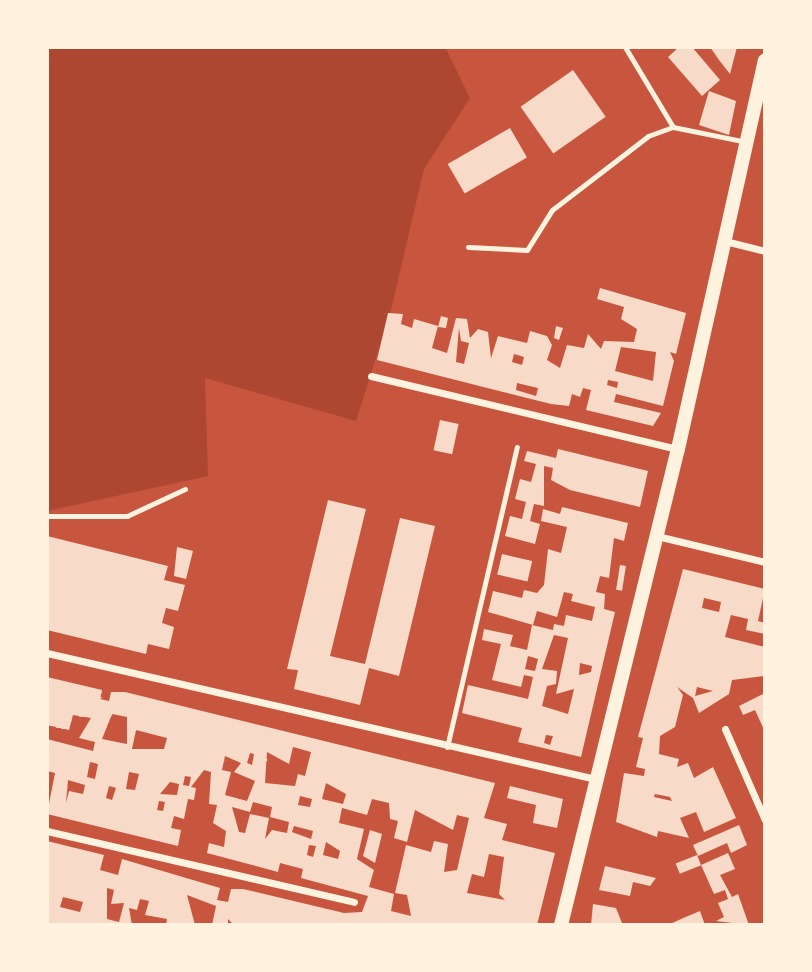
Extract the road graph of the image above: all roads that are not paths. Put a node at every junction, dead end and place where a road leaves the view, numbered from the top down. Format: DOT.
graph roads {
  1 [pos="625,47"];
  2 [pos="765,61"];
  3 [pos="674,127"];
  4 [pos="747,142"];
  5 [pos="724,241"];
  6 [pos="468,247"];
  7 [pos="765,251"];
  8 [pos="371,376"];
  9 [pos="517,447"];
  10 [pos="678,449"];
  11 [pos="185,489"];
  12 [pos="47,516"];
  13 [pos="657,535"];
  14 [pos="765,562"];
  15 [pos="47,653"];
  16 [pos="725,729"];
  17 [pos="447,747"];
  18 [pos="596,779"];
  19 [pos="765,820"];
  20 [pos="47,831"];
  21 [pos="354,902"];
  22 [pos="561,925"];
  1 -- 3 [label="lane"];
  2 -- 4 [label="main road"];
  3 -- 4 [label="lane"];
  3 -- 6 [label="lane"];
  4 -- 5 [label="main road"];
  5 -- 7 [label="street"];
  5 -- 10 [label="main road"];
  8 -- 10 [label="street"];
  9 -- 17 [label="lane"];
  10 -- 13 [label="main road"];
  11 -- 12 [label="lane"];
  13 -- 14 [label="street"];
  13 -- 18 [label="main road"];
  15 -- 17 [label="street"];
  16 -- 19 [label="street"];
  17 -- 18 [label="street"];
  18 -- 22 [label="main road"];
  20 -- 21 [label="street"];
}
